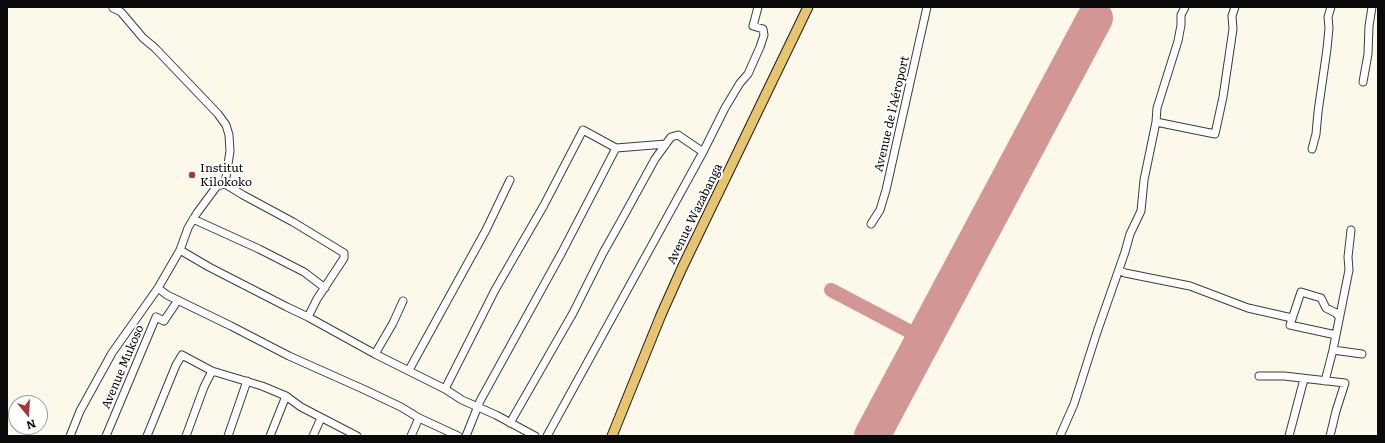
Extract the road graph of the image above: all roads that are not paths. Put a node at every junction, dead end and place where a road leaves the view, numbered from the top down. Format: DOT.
graph roads {
  1 [pos="758,7"];
  2 [pos="808,7"];
  3 [pos="927,7"];
  4 [pos="1185,7"];
  5 [pos="1235,7"];
  6 [pos="1330,7"];
  7 [pos="1372,7"];
  8 [pos="113,8"];
  9 [pos="1363,82"];
  10 [pos="1156,122"];
  11 [pos="666,144"];
  12 [pos="616,148"];
  13 [pos="1312,150"];
  14 [pos="703,152"];
  15 [pos="510,180"];
  16 [pos="225,184"];
  17 [pos="193,219"];
  18 [pos="871,224"];
  19 [pos="1350,230"];
  20 [pos="180,250"];
  21 [pos="1118,270"];
  22 [pos="158,288"];
  23 [pos="325,288"];
  24 [pos="178,300"];
  25 [pos="403,301"];
  26 [pos="308,316"];
  27 [pos="1340,317"];
  28 [pos="1292,318"];
  29 [pos="1336,335"];
  30 [pos="1333,350"];
  31 [pos="375,354"];
  32 [pos="1362,354"];
  33 [pos="409,370"];
  34 [pos="212,371"];
  35 [pos="1260,376"];
  36 [pos="1304,379"];
  37 [pos="247,381"];
  38 [pos="1325,381"];
  39 [pos="445,389"];
  40 [pos="286,396"];
  41 [pos="478,408"];
  42 [pos="321,418"];
  43 [pos="419,418"];
  44 [pos="510,423"];
  45 [pos="70,436"];
  46 [pos="106,436"];
  47 [pos="148,436"];
  48 [pos="186,436"];
  49 [pos="228,436"];
  50 [pos="270,436"];
  51 [pos="313,436"];
  52 [pos="358,436"];
  53 [pos="411,436"];
  54 [pos="458,436"];
  55 [pos="466,436"];
  56 [pos="535,436"];
  57 [pos="547,436"];
  58 [pos="612,436"];
  59 [pos="1060,436"];
  60 [pos="1290,436"];
  61 [pos="1330,436"];
  1 -- 14 [label="street"];
  2 -- 58 [label="main road, Avenue Wazabanga"];
  3 -- 18 [label="street, Avenue de l'Aéroport"];
  4 -- 10 [label="street"];
  5 -- 10 [label="street"];
  6 -- 13 [label="street"];
  7 -- 9 [label="street"];
  8 -- 16 [label="street"];
  10 -- 21 [label="street"];
  11 -- 12 [label="street"];
  11 -- 14 [label="street"];
  11 -- 44 [label="street"];
  12 -- 39 [label="street"];
  12 -- 41 [label="street"];
  14 -- 57 [label="street"];
  15 -- 33 [label="street"];
  16 -- 17 [label="street"];
  16 -- 23 [label="street"];
  17 -- 20 [label="street"];
  17 -- 23 [label="street"];
  19 -- 27 [label="street"];
  20 -- 22 [label="street"];
  20 -- 26 [label="street"];
  21 -- 28 [label="street"];
  21 -- 59 [label="street"];
  22 -- 24 [label="street"];
  22 -- 45 [label="street"];
  23 -- 26 [label="street"];
  24 -- 43 [label="street"];
  24 -- 46 [label="street, Avenue Mukoso"];
  25 -- 31 [label="street"];
  26 -- 31 [label="street"];
  27 -- 28 [label="street"];
  27 -- 29 [label="street"];
  28 -- 29 [label="street"];
  29 -- 30 [label="street"];
  30 -- 32 [label="street"];
  30 -- 38 [label="street"];
  31 -- 33 [label="street"];
  33 -- 39 [label="street"];
  34 -- 37 [label="street"];
  34 -- 47 [label="street"];
  34 -- 48 [label="street"];
  35 -- 36 [label="street"];
  36 -- 38 [label="street"];
  36 -- 60 [label="street"];
  37 -- 40 [label="street"];
  37 -- 49 [label="street"];
  38 -- 61 [label="street"];
  39 -- 41 [label="street"];
  40 -- 42 [label="street"];
  40 -- 50 [label="street"];
  41 -- 44 [label="street"];
  41 -- 55 [label="street"];
  42 -- 51 [label="street"];
  42 -- 52 [label="street"];
  43 -- 53 [label="street"];
  43 -- 54 [label="street"];
  44 -- 56 [label="street"];
}
